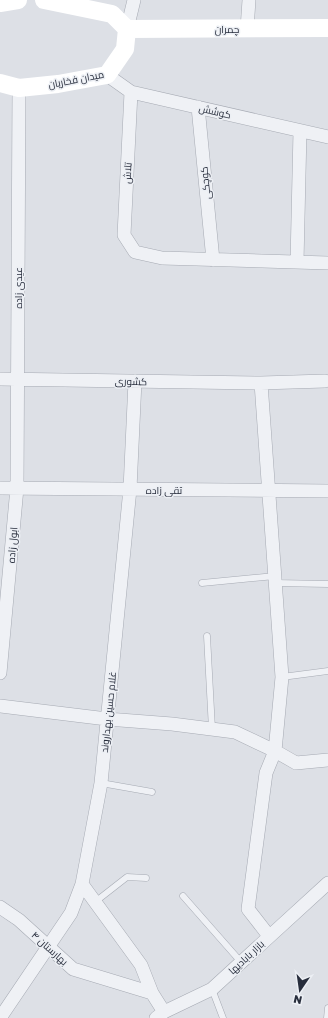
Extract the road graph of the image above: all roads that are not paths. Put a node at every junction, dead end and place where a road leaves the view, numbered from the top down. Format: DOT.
graph roads {
  1 [pos="18,0"];
  2 [pos="44,0"];
  3 [pos="134,0"];
  4 [pos="249,0"];
  5 [pos="0,3"];
  6 [pos="328,28"];
  7 [pos="127,29"];
  8 [pos="247,29"];
  9 [pos="107,75"];
  10 [pos="0,84"];
  11 [pos="19,88"];
  12 [pos="131,92"];
  13 [pos="198,107"];
  14 [pos="300,131"];
  15 [pos="328,137"];
  16 [pos="213,260"];
  17 [pos="297,262"];
  18 [pos="328,263"];
  19 [pos="0,379"];
  20 [pos="18,379"];
  21 [pos="135,381"];
  22 [pos="325,381"];
  23 [pos="262,383"];
  24 [pos="0,488"];
  25 [pos="18,488"];
  26 [pos="130,489"];
  27 [pos="268,490"];
  28 [pos="328,491"];
  29 [pos="275,579"];
  30 [pos="202,583"];
  31 [pos="328,584"];
  32 [pos="207,636"];
  33 [pos="328,671"];
  34 [pos="0,673"];
  35 [pos="282,677"];
  36 [pos="0,706"];
  37 [pos="107,719"];
  38 [pos="212,729"];
  39 [pos="275,751"];
  40 [pos="328,760"];
  41 [pos="101,783"];
  42 [pos="152,792"];
  43 [pos="146,878"];
  44 [pos="328,883"];
  45 [pos="82,884"];
  46 [pos="183,896"];
  47 [pos="95,902"];
  48 [pos="0,907"];
  49 [pos="269,936"];
  50 [pos="47,946"];
  51 [pos="241,962"];
  52 [pos="212,989"];
  53 [pos="152,993"];
  54 [pos="328,1008"];
  55 [pos="160,1015"];
  56 [pos="0,1018"];
  57 [pos="223,1018"];
  58 [pos="327,1018"];
  1 -- 5 [label="street"];
  2 -- 7 [label="street"];
  3 -- 7 [label="street"];
  4 -- 8 [label="street"];
  6 -- 8 [label="street, چمران"];
  7 -- 8 [label="street, چمران"];
  7 -- 9 [label="street, میدان فخاریان"];
  9 -- 11 [label="street, میدان فخاریان"];
  9 -- 12 [label="street, کوشش"];
  10 -- 11 [label="street, میدان فخاریان"];
  11 -- 20 [label="street, عیدی زاده"];
  12 -- 13 [label="street, کوشش"];
  12 -- 16 [label="street, تلاش"];
  13 -- 14 [label="street, کوشش"];
  13 -- 16 [label="street, کوچکی"];
  14 -- 15 [label="street, کوشش"];
  14 -- 17 [label="street"];
  16 -- 17 [label="street"];
  17 -- 18 [label="street"];
  19 -- 20 [label="street, کشوری"];
  20 -- 21 [label="street, کشوری"];
  20 -- 25 [label="street, عیدی زاده"];
  21 -- 23 [label="street, کشوری"];
  21 -- 26 [label="street, غلام حسین بهداروند"];
  22 -- 23 [label="street, کشوری"];
  23 -- 27 [label="street"];
  24 -- 25 [label="street, تقی زاده"];
  25 -- 26 [label="street, تقی زاده"];
  25 -- 34 [label="street, ابول زاده"];
  26 -- 27 [label="street, تقی زاده"];
  26 -- 37 [label="street, غلام حسین بهداروند"];
  27 -- 28 [label="street, تقی زاده"];
  27 -- 29 [label="street"];
  29 -- 30 [label="lane"];
  29 -- 31 [label="lane"];
  29 -- 35 [label="street"];
  32 -- 38 [label="lane"];
  33 -- 35 [label="lane"];
  35 -- 39 [label="street"];
  36 -- 37 [label="street"];
  37 -- 38 [label="street"];
  37 -- 41 [label="street, غلام حسین بهداروند"];
  38 -- 39 [label="street"];
  39 -- 40 [label="street"];
  39 -- 49 [label="street"];
  41 -- 42 [label="lane"];
  41 -- 45 [label="street, غلام حسین بهداروند"];
  43 -- 47 [label="lane"];
  44 -- 49 [label="street, بازار بابادیها"];
  45 -- 47 [label="street"];
  45 -- 50 [label="street, غلام حسین بهداروند"];
  46 -- 51 [label="lane"];
  47 -- 53 [label="street"];
  48 -- 50 [label="street, بهارستان ۴"];
  49 -- 51 [label="street, بازار بابادیها"];
  50 -- 53 [label="street, بهارستان ۴"];
  50 -- 56 [label="street, غلام حسین بهداروند"];
  51 -- 52 [label="street, بازار بابادیها"];
  52 -- 55 [label="street, بازار بابادیها"];
  52 -- 57 [label="lane"];
  53 -- 55 [label="street"];
  54 -- 58 [label="lane"];
}
